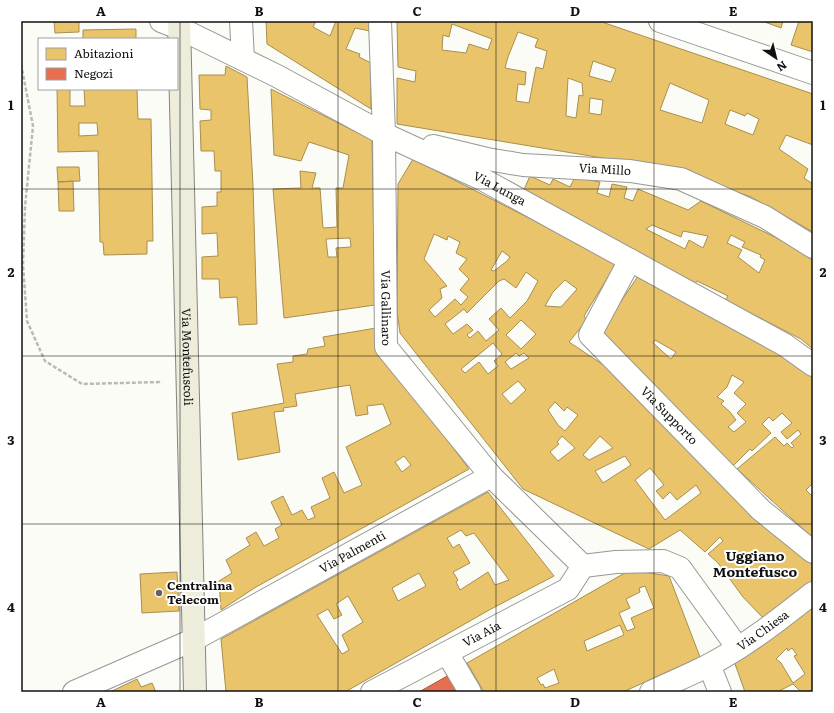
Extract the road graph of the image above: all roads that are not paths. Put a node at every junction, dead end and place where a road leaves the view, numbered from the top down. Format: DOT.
graph roads {
  1 [pos="241,21"];
  2 [pos="380,21"];
  3 [pos="660,21"];
  4 [pos="173,23"];
  5 [pos="174,38"];
  6 [pos="244,59"];
  7 [pos="813,73"];
  8 [pos="176,90"];
  9 [pos="384,134"];
  10 [pos="813,247"];
  11 [pos="630,260"];
  12 [pos="813,365"];
  13 [pos="491,476"];
  14 [pos="813,552"];
  15 [pos="583,566"];
  16 [pos="813,593"];
  17 [pos="193,640"];
  18 [pos="738,648"];
  19 [pos="447,653"];
  20 [pos="709,665"];
  21 [pos="74,692"];
  22 [pos="194,692"];
  23 [pos="372,692"];
  24 [pos="470,692"];
  25 [pos="651,692"];
  26 [pos="720,692"];
  1 -- 6 [label="street"];
  2 -- 9 [label="street, Via Gallinaro"];
  3 -- 7 [label="street"];
  4 -- 5 [label="main road, Via Montefuscoli"];
  4 -- 6 [label="street, Via Lunga"];
  6 -- 9 [label="street, Via Lunga"];
  8 -- 17 [label="main road, Via Montefuscoli"];
  9 -- 10 [label="street, Via Millo"];
  9 -- 11 [label="street, Via Lunga"];
  9 -- 13 [label="street, Via Gallinaro"];
  11 -- 12 [label="street, Via Lunga"];
  11 -- 14 [label="street, Via Supporto"];
  13 -- 15 [label="street, Via Gallinaro"];
  13 -- 17 [label="street, Via Palmenti"];
  15 -- 18 [label="street"];
  15 -- 19 [label="street, Via Aia"];
  16 -- 18 [label="street, Via Chiesa"];
  17 -- 21 [label="street, Via Palmenti"];
  17 -- 22 [label="main road, Via Montefuscoli"];
  18 -- 20 [label="street, Via Chiesa"];
  19 -- 23 [label="street, Via Aia"];
  19 -- 24 [label="street"];
  20 -- 25 [label="street, Via Chiesa"];
  20 -- 26 [label="street"];
}
